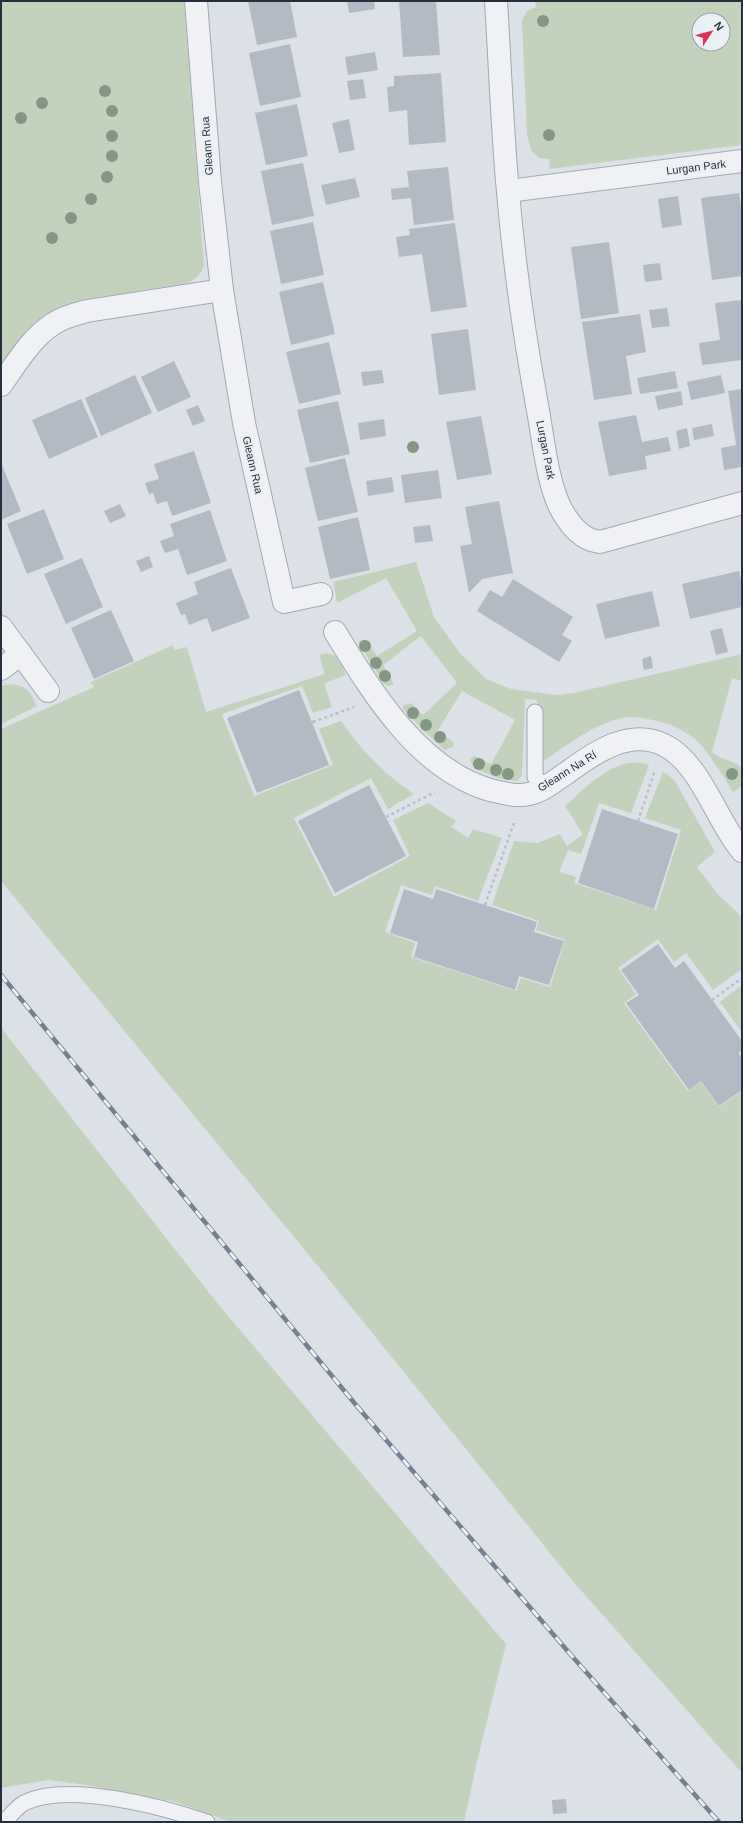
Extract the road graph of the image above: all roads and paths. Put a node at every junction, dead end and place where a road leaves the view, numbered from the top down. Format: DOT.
graph roads {
  1 [pos="196,1"];
  2 [pos="496,1"];
  3 [pos="742,161"];
  4 [pos="508,191"];
  5 [pos="222,290"];
  6 [pos="1,385"];
  7 [pos="742,503"];
  8 [pos="321,594"];
  9 [pos="1,627"];
  10 [pos="335,632"];
  11 [pos="21,654"];
  12 [pos="1,669"];
  13 [pos="48,691"];
  14 [pos="377,699"];
  15 [pos="535,712"];
  16 [pos="312,722"];
  17 [pos="664,745"];
  18 [pos="462,778"];
  19 [pos="545,787"];
  20 [pos="524,794"];
  21 [pos="386,818"];
  22 [pos="638,821"];
  23 [pos="742,851"];
  24 [pos="485,905"];
  25 [pos="742,978"];
  26 [pos="712,1000"];
  27 [pos="4,1822"];
  28 [pos="207,1822"];
  1 -- 5 [label="street, Gleann Rua"];
  2 -- 4 [label="street, Lurgan Park"];
  3 -- 4 [label="street, Lurgan Park"];
  4 -- 7 [label="street, Lurgan Park"];
  5 -- 6 [label="street"];
  5 -- 8 [label="street, Gleann Rua"];
  9 -- 11 [label="street"];
  10 -- 14 [label="street, Gleann Na Rí"];
  11 -- 12 [label="street"];
  11 -- 13 [label="street"];
  14 -- 16 [label="path"];
  14 -- 18 [label="street, Gleann Na Rí"];
  15 -- 19 [label="lane"];
  17 -- 19 [label="street, Gleann Na Rí"];
  17 -- 22 [label="path"];
  17 -- 23 [label="street, Gleann Na Rí"];
  18 -- 20 [label="street, Gleann Na Rí"];
  18 -- 21 [label="path"];
  19 -- 20 [label="street, Gleann Na Rí"];
  20 -- 24 [label="path"];
  25 -- 26 [label="path"];
  27 -- 28 [label="lane"];
}
